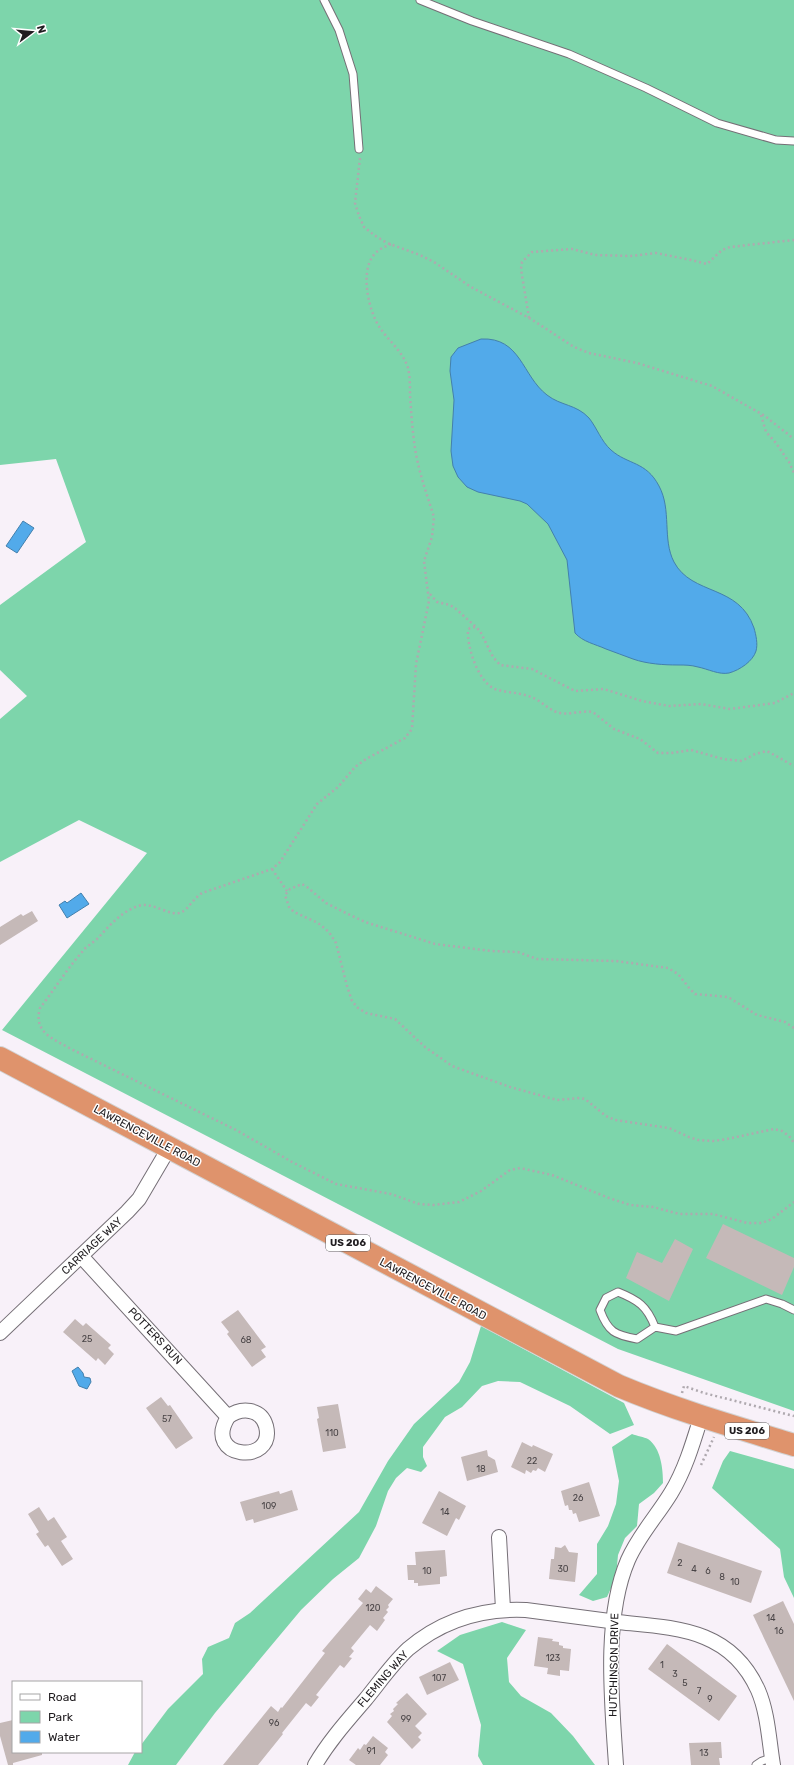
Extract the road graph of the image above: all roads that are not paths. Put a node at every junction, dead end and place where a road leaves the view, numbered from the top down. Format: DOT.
graph roads {
  1 [pos="324,0"];
  2 [pos="420,0"];
  3 [pos="794,142"];
  4 [pos="359,149"];
  5 [pos="0,1058"];
  6 [pos="169,1148"];
  7 [pos="81,1256"];
  8 [pos="794,1310"];
  9 [pos="654,1326"];
  10 [pos="0,1332"];
  11 [pos="228,1417"];
  12 [pos="701,1417"];
  13 [pos="794,1445"];
  14 [pos="499,1537"];
  15 [pos="503,1609"];
  16 [pos="613,1621"];
  17 [pos="772,1762"];
  18 [pos="315,1765"];
  19 [pos="616,1765"];
  20 [pos="756,1765"];
  1 -- 4 [label="lane"];
  2 -- 3 [label="lane"];
  5 -- 6 [label="highway, LAWRENCEVILLE ROAD / US 206"];
  6 -- 7 [label="street, CARRIAGE WAY"];
  6 -- 12 [label="highway, LAWRENCEVILLE ROAD / US 206"];
  7 -- 10 [label="street, CARRIAGE WAY"];
  7 -- 11 [label="street, POTTERS RUN"];
  8 -- 9 [label="lane"];
  9 -- 9 [label="lane"];
  12 -- 13 [label="highway, LAWRENCEVILLE ROAD / US 206"];
  12 -- 16 [label="street, HUTCHINSON DRIVE"];
  14 -- 15 [label="street"];
  15 -- 16 [label="street, FLEMING WAY"];
  15 -- 18 [label="street, FLEMING WAY"];
  16 -- 17 [label="street, FLEMING WAY"];
  16 -- 19 [label="street, HUTCHINSON DRIVE"];
  17 -- 20 [label="lane"];
}
